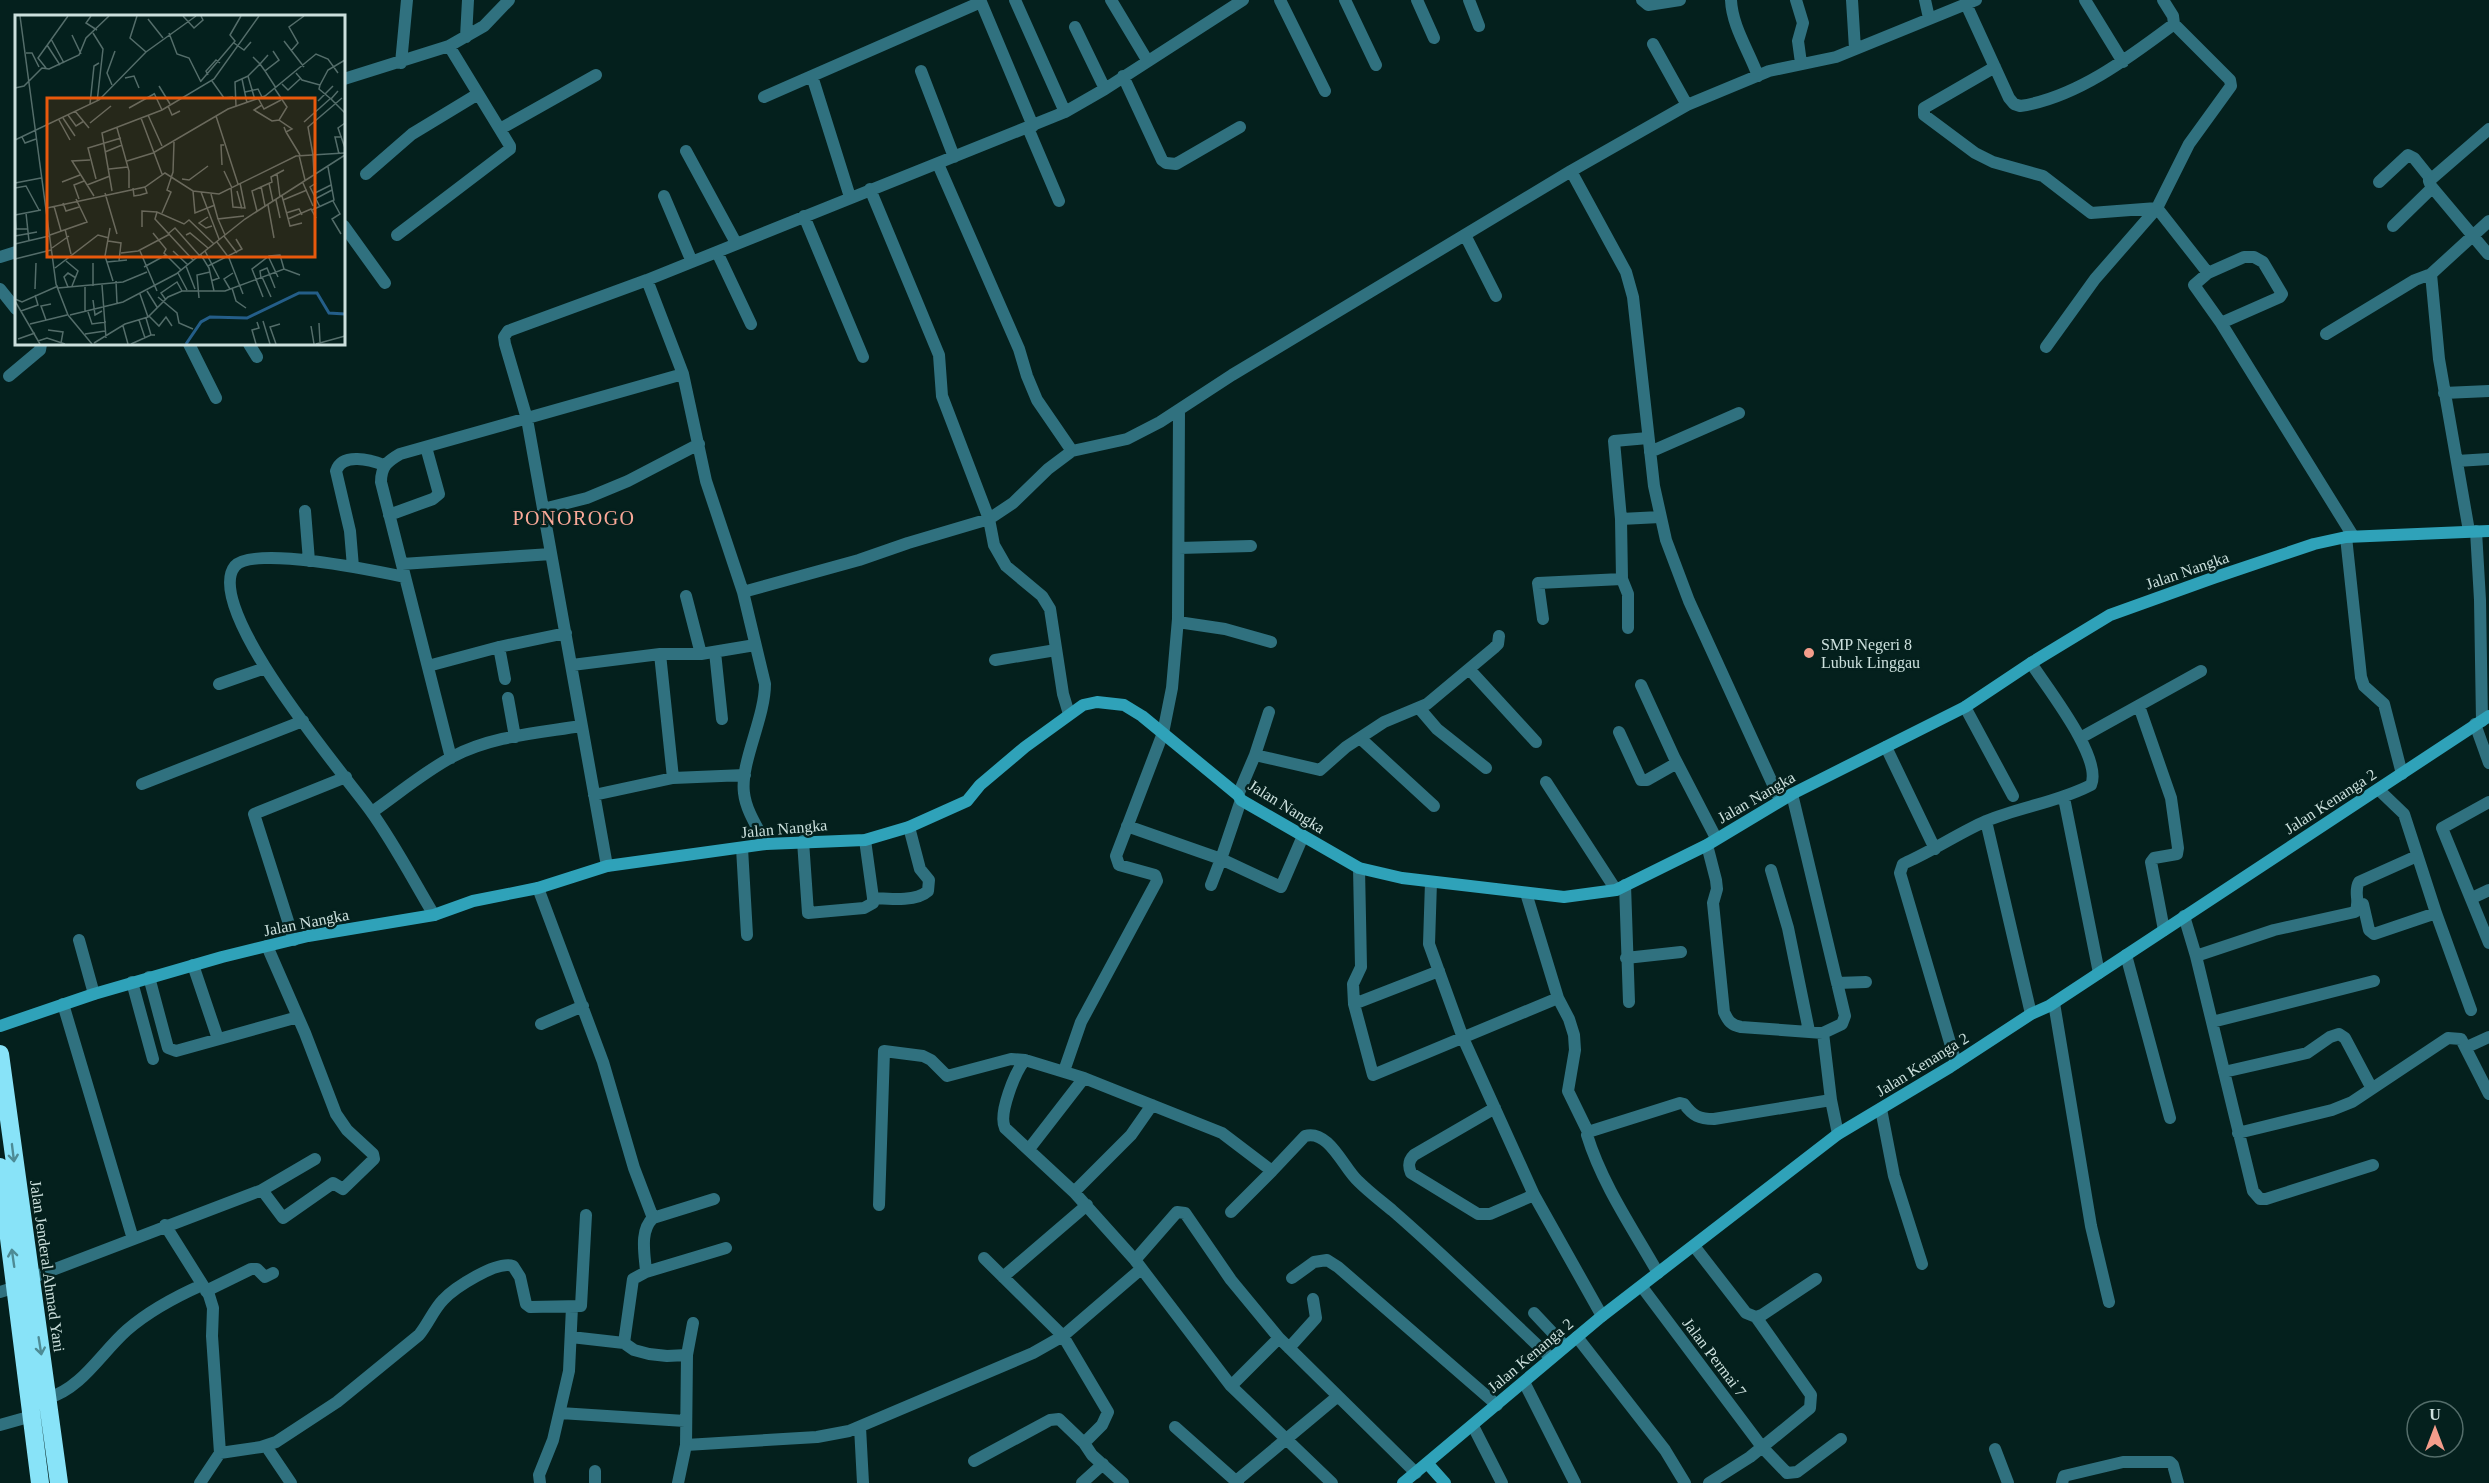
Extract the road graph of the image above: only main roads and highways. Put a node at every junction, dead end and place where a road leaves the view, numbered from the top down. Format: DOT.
graph roads {
  1 [pos="0,1054"];
  2 [pos="0,1167"];
  3 [pos="15,1286"];
  4 [pos="40,1483"];
  5 [pos="59,1483"];
  1 -- 3 [label="highway, Jalan Jenderal Ahmad Yani, one-way"];
  3 -- 2 [label="highway, Jalan Jenderal Ahmad Yani, one-way"];
  3 -- 4 [label="highway, Jalan Jenderal Ahmad Yani"];
  3 -- 5 [label="highway, Jalan Jenderal Ahmad Yani, one-way"];
}
